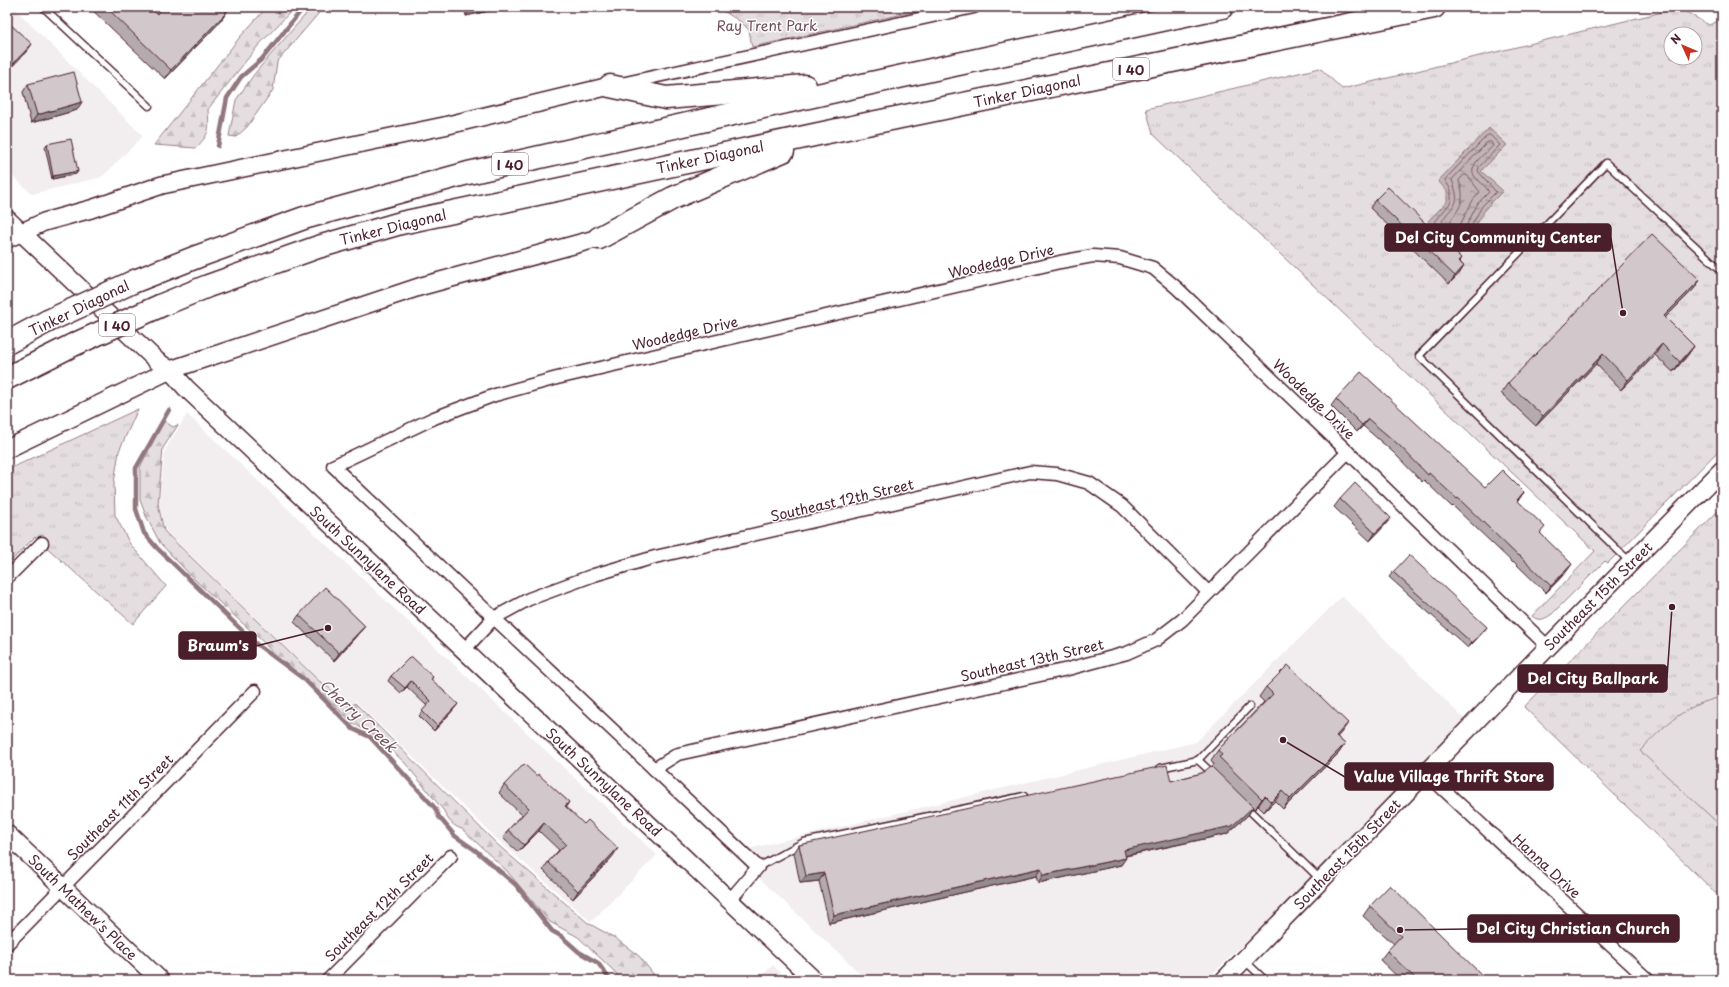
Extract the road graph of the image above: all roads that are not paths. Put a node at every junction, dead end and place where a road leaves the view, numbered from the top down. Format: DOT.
graph roads {
  1 [pos="44,7"];
  2 [pos="974,7"];
  3 [pos="1222,7"];
  4 [pos="1434,7"];
  5 [pos="894,78"];
  6 [pos="610,86"];
  7 [pos="149,106"];
  8 [pos="828,132"];
  9 [pos="7,219"];
  10 [pos="14,236"];
  11 [pos="600,238"];
  12 [pos="1722,271"];
  13 [pos="7,343"];
  14 [pos="170,370"];
  15 [pos="7,378"];
  16 [pos="7,449"];
  17 [pos="1348,452"];
  18 [pos="1722,470"];
  19 [pos="42,543"];
  20 [pos="1631,563"];
  21 [pos="7,578"];
  22 [pos="1208,592"];
  23 [pos="494,618"];
  24 [pos="1548,647"];
  25 [pos="464,650"];
  26 [pos="255,691"];
  27 [pos="1250,706"];
  28 [pos="1198,760"];
  29 [pos="654,768"];
  30 [pos="1152,769"];
  31 [pos="1426,773"];
  32 [pos="1221,782"];
  33 [pos="1028,795"];
  34 [pos="1238,798"];
  35 [pos="7,834"];
  36 [pos="451,856"];
  37 [pos="758,867"];
  38 [pos="1322,880"];
  39 [pos="62,886"];
  40 [pos="730,900"];
  41 [pos="7,944"];
  42 [pos="1244,960"];
  43 [pos="160,980"];
  44 [pos="328,980"];
  45 [pos="814,980"];
  46 [pos="1224,980"];
  47 [pos="1265,980"];
  48 [pos="1648,980"];
  1 -- 7 [label="lane"];
  2 -- 6 [label="street"];
  3 -- 5 [label="highway, Tinker Diagonal / I 40"];
  4 -- 8 [label="highway, Tinker Diagonal / I 40"];
  5 -- 6 [label="highway"];
  5 -- 13 [label="highway, Tinker Diagonal / I 40, bridge"];
  6 -- 10 [label="main road"];
  8 -- 11 [label="highway"];
  8 -- 15 [label="highway, Tinker Diagonal / I 40, bridge"];
  9 -- 10 [label="main road, South Sunnylane Road"];
  10 -- 14 [label="main road, South Sunnylane Road"];
  11 -- 14 [label="main road"];
  12 -- 20 [label="lane"];
  14 -- 16 [label="main road"];
  14 -- 25 [label="main road, South Sunnylane Road"];
  17 -- 22 [label="street, Southeast 13th Street"];
  17 -- 23 [label="street, Woodedge Drive"];
  17 -- 24 [label="street, Woodedge Drive"];
  18 -- 20 [label="main road, Southeast 15th Street"];
  19 -- 21 [label="street"];
  20 -- 24 [label="main road, Southeast 15th Street"];
  22 -- 23 [label="street, Southeast 12th Street"];
  22 -- 29 [label="street, Southeast 13th Street"];
  23 -- 25 [label="street, Southeast 12th Street"];
  23 -- 29 [label="street"];
  24 -- 31 [label="main road, Southeast 15th Street"];
  25 -- 40 [label="main road, South Sunnylane Road"];
  26 -- 39 [label="street, Southeast 11th Street"];
  27 -- 28 [label="lane"];
  28 -- 30 [label="lane"];
  28 -- 32 [label="lane"];
  29 -- 37 [label="street"];
  31 -- 38 [label="main road, Southeast 15th Street"];
  31 -- 48 [label="street, Hanna Drive"];
  33 -- 37 [label="lane"];
  34 -- 38 [label="lane"];
  35 -- 39 [label="main road, South Mathew's Place"];
  36 -- 44 [label="street, Southeast 12th Street"];
  37 -- 40 [label="street"];
  38 -- 42 [label="main road, Southeast 15th Street"];
  39 -- 41 [label="street, Southeast 11th Street"];
  39 -- 43 [label="main road, South Mathew's Place"];
  40 -- 45 [label="main road, South Sunnylane Road"];
  42 -- 46 [label="main road, Southeast 15th Street"];
  42 -- 47 [label="lane"];
}
